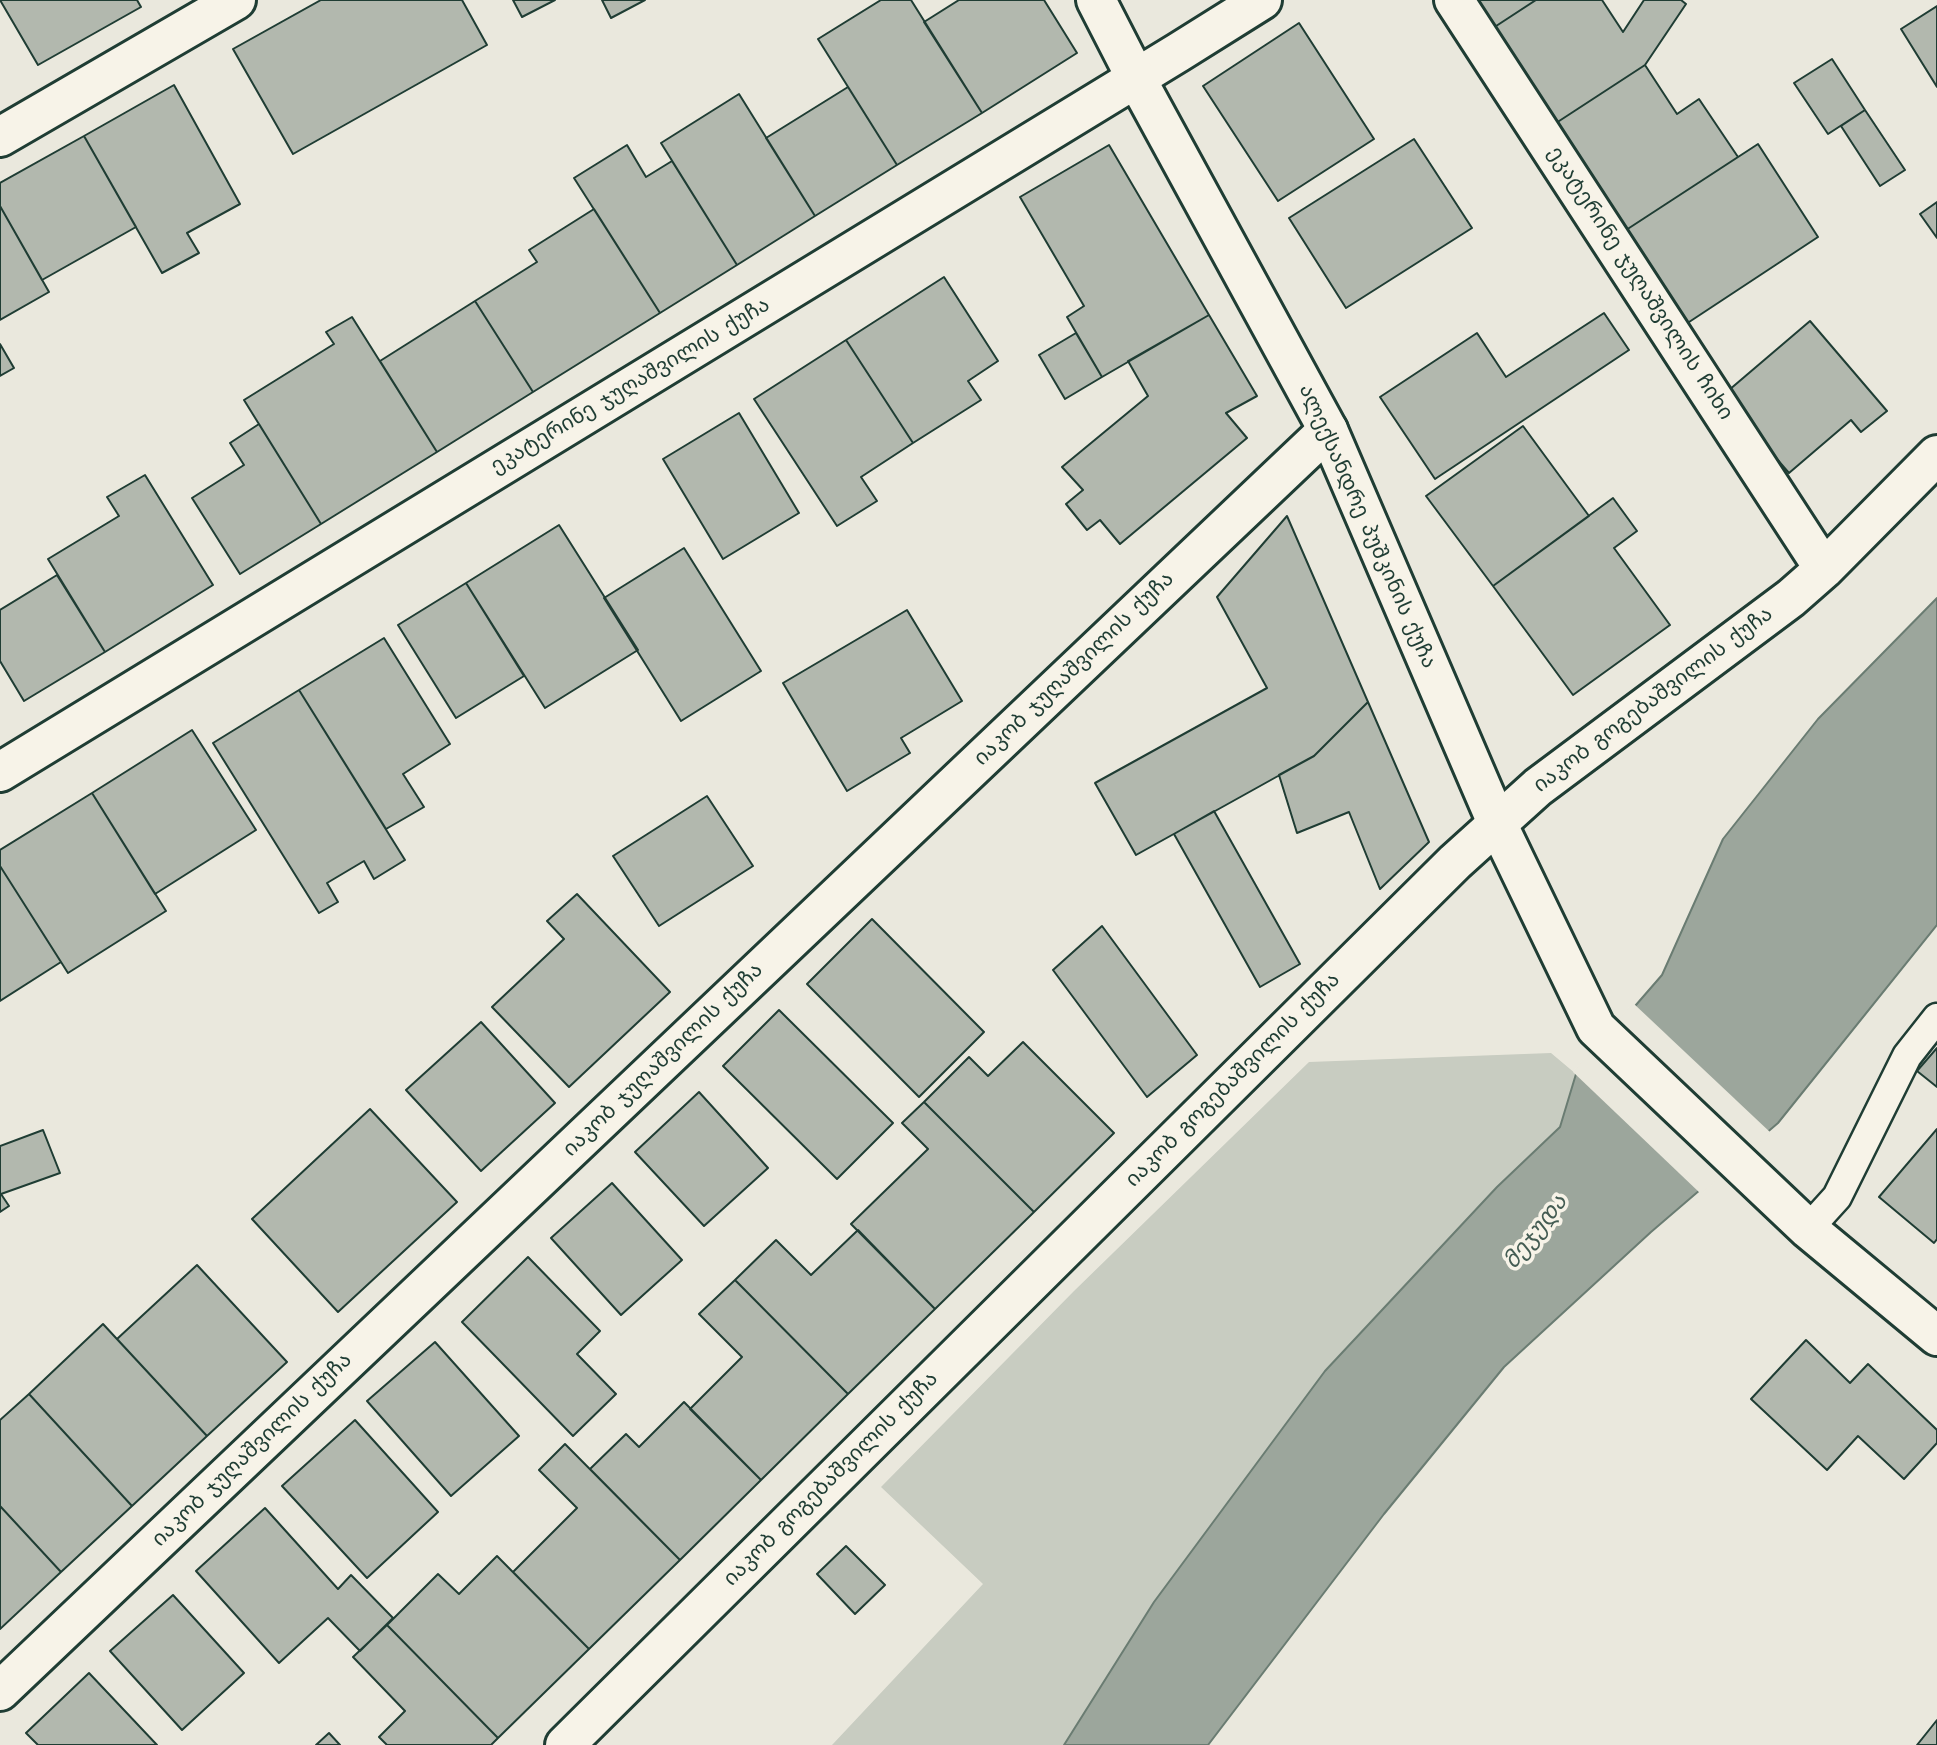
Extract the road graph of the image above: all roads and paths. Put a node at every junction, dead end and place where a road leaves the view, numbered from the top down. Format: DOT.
graph roads {
  1 [pos="236,0"];
  2 [pos="1096,0"];
  3 [pos="1262,0"];
  4 [pos="1454,0"];
  5 [pos="1136,78"];
  6 [pos="0,137"];
  7 [pos="1328,430"];
  8 [pos="1937,455"];
  9 [pos="1824,569"];
  10 [pos="0,772"];
  11 [pos="1497,823"];
  12 [pos="1937,1018"];
  13 [pos="1808,1229"];
  14 [pos="1937,1336"];
  15 [pos="0,1691"];
  16 [pos="565,1745"];
  1 -- 6 [label="street"];
  2 -- 5 [label="street, ალექსანდრე პუშკინის ქუჩა"];
  3 -- 5 [label="street, ეკატერინე ჯუღაშვილის ქუჩა"];
  4 -- 9 [label="street, ეკატერინე ჯუღაშვილის ჩიხი"];
  5 -- 7 [label="street, ალექსანდრე პუშკინის ქუჩა"];
  5 -- 10 [label="street, ეკატერინე ჯუღაშვილის ქუჩა"];
  7 -- 11 [label="street, ალექსანდრე პუშკინის ქუჩა"];
  7 -- 15 [label="street, იაკობ ჯუღაშვილის ქუჩა"];
  8 -- 9 [label="street, იაკობ გოგებაშვილის ქუჩა"];
  9 -- 11 [label="street, იაკობ გოგებაშვილის ქუჩა"];
  11 -- 13 [label="street, ალექსანდრე პუშკინის ქუჩა"];
  11 -- 16 [label="street, იაკობ გოგებაშვილის ქუჩა"];
  12 -- 13 [label="lane"];
  13 -- 14 [label="street"];
}
